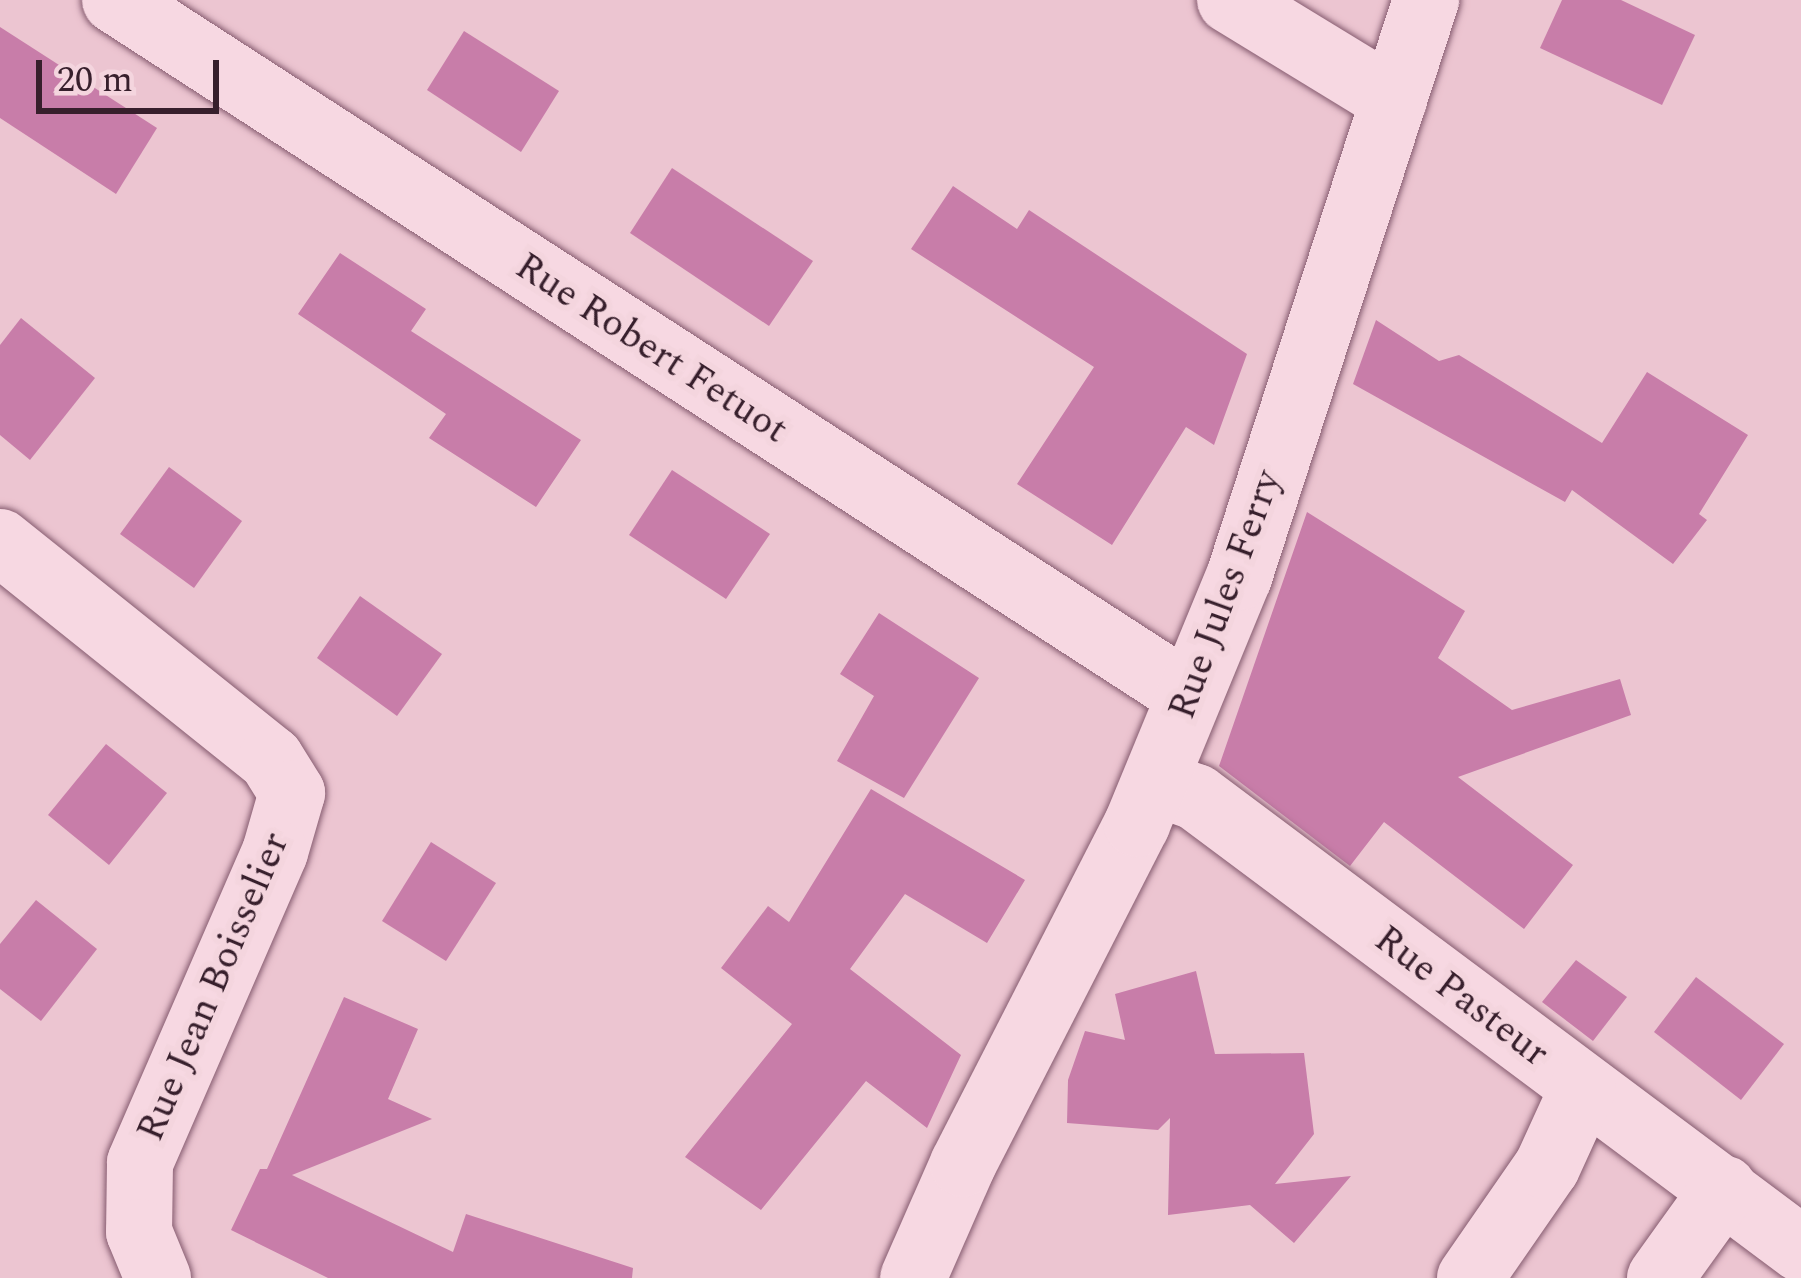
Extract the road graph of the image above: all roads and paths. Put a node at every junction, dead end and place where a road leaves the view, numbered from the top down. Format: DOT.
graph roads {
  1 [pos="115,0"];
  2 [pos="1230,0"];
  3 [pos="1426,0"];
  4 [pos="1394,100"];
  5 [pos="0,542"];
  6 [pos="1190,695"];
  7 [pos="1156,783"];
  8 [pos="1583,1088"];
  9 [pos="963,1164"];
  10 [pos="1724,1189"];
  11 [pos="1801,1249"];
  12 [pos="158,1278"];
  13 [pos="914,1278"];
  14 [pos="965,1278"];
  15 [pos="1470,1278"];
  16 [pos="1660,1278"];
  1 -- 6 [label="street, Rue Robert Fetuot"];
  2 -- 4 [label="street"];
  3 -- 4 [label="street, Rue Jules Ferry"];
  4 -- 6 [label="street, Rue Jules Ferry"];
  5 -- 12 [label="street, Rue Jean Boisselier"];
  6 -- 7 [label="street, Rue Jules Ferry"];
  7 -- 8 [label="street, Rue Pasteur"];
  7 -- 9 [label="street, Rue Jules Ferry"];
  8 -- 10 [label="street"];
  8 -- 15 [label="street, Rue Pasteur"];
  9 -- 13 [label="street, Rue Jules Ferry"];
  9 -- 14 [label="street, Rue Jules Ferry"];
  10 -- 11 [label="street"];
  10 -- 16 [label="street"];
}
